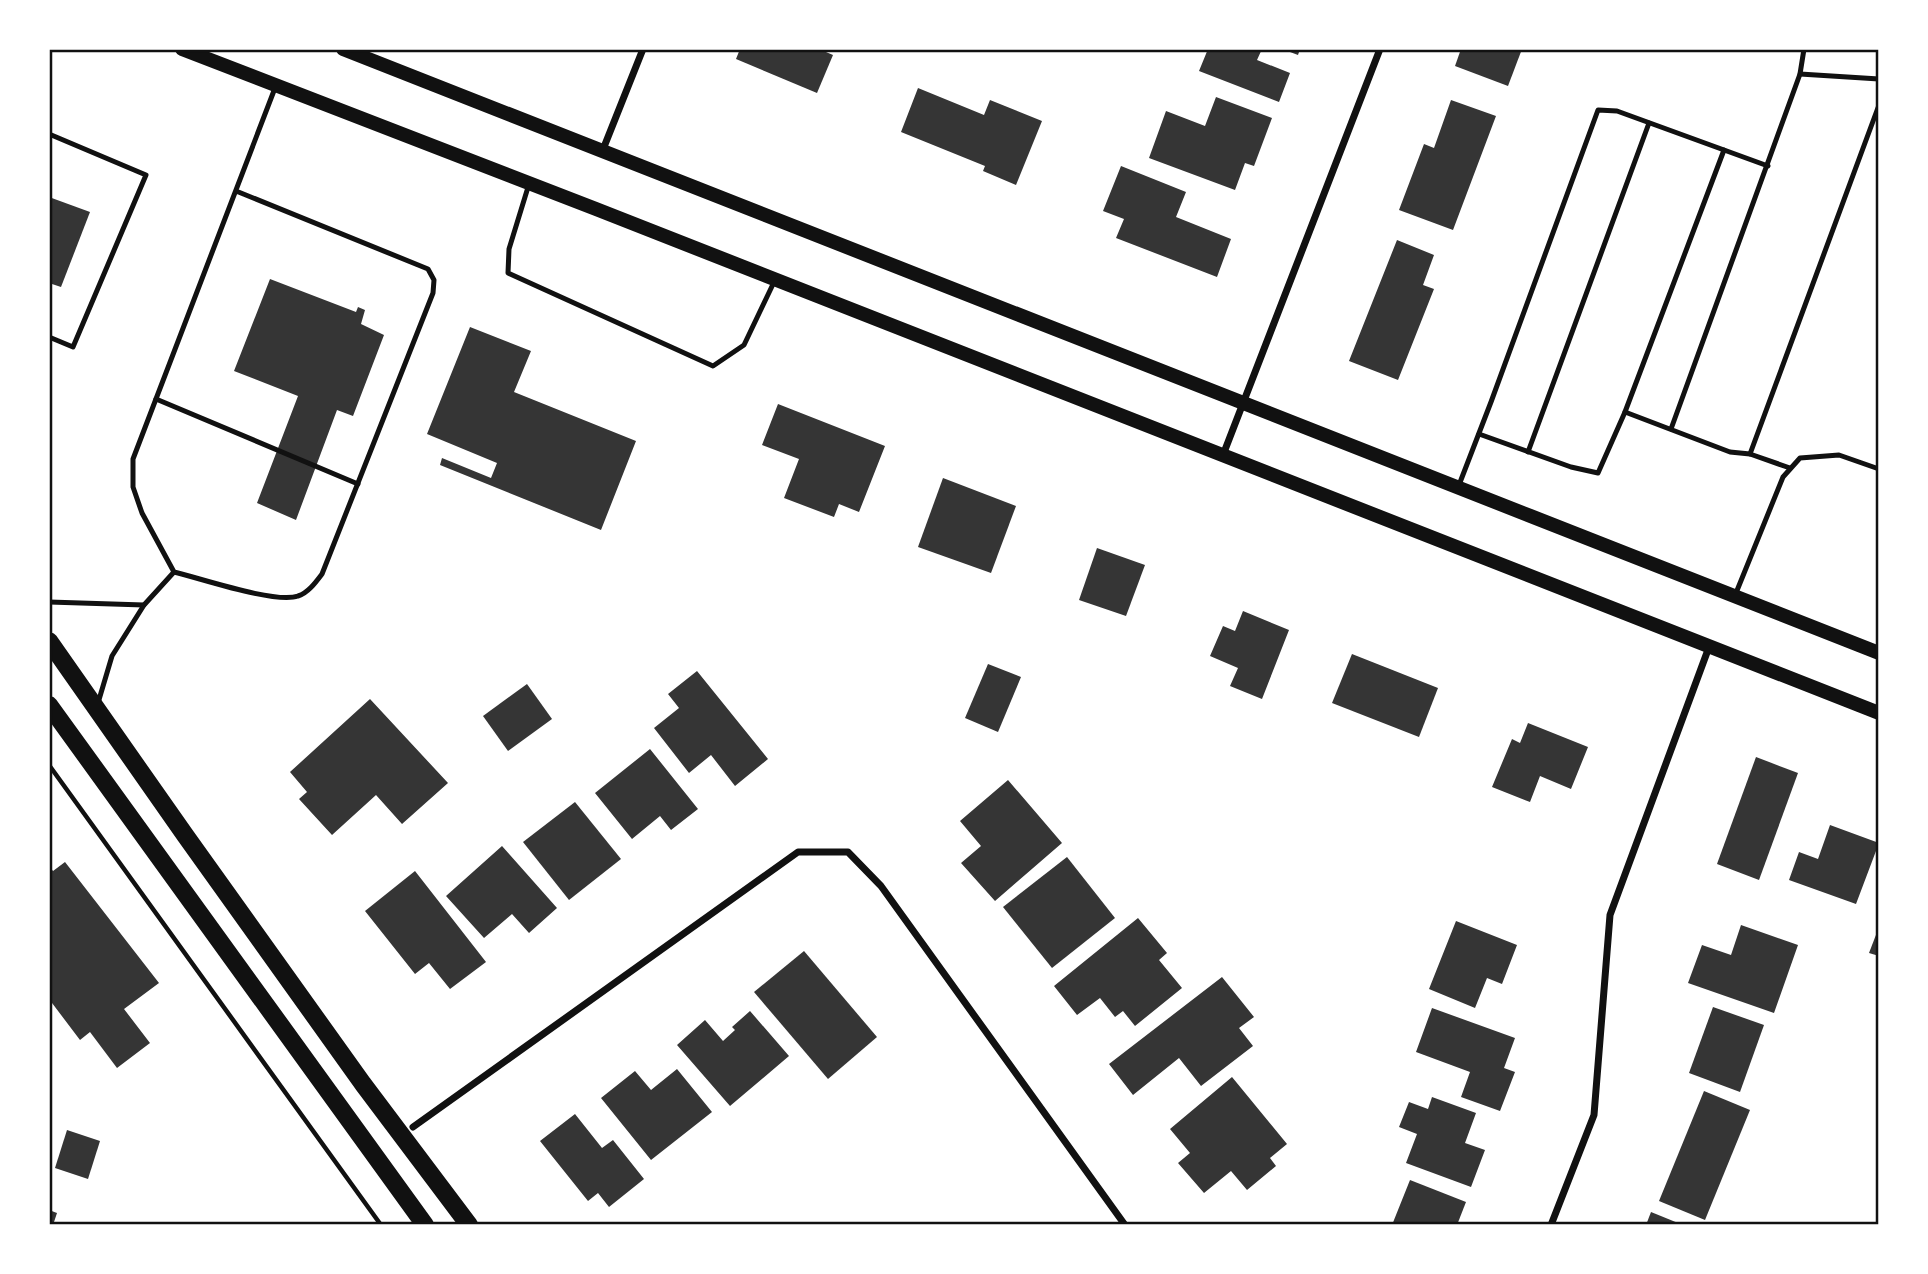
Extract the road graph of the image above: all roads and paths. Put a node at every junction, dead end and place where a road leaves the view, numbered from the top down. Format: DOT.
graph roads {
  1 [pos="182,49"];
  2 [pos="343,49"];
  3 [pos="643,49"];
  4 [pos="1380,49"];
  5 [pos="1804,49"];
  6 [pos="1800,74"];
  7 [pos="1879,79"];
  8 [pos="276,85"];
  9 [pos="1879,106"];
  10 [pos="1649,123"];
  11 [pos="49,134"];
  12 [pos="1724,150"];
  13 [pos="602,152"];
  14 [pos="1768,166"];
  15 [pos="530,184"];
  16 [pos="236,191"];
  17 [pos="775,280"];
  18 [pos="49,337"];
  19 [pos="156,399"];
  20 [pos="1243,403"];
  21 [pos="1625,412"];
  22 [pos="1671,429"];
  23 [pos="1479,434"];
  24 [pos="1528,452"];
  25 [pos="1750,454"];
  26 [pos="1223,456"];
  27 [pos="1790,468"];
  28 [pos="1879,469"];
  29 [pos="358,484"];
  30 [pos="1458,488"];
  31 [pos="174,572"];
  32 [pos="1735,596"];
  33 [pos="49,602"];
  34 [pos="144,605"];
  35 [pos="49,641"];
  36 [pos="1709,647"];
  37 [pos="1879,653"];
  38 [pos="49,705"];
  39 [pos="96,709"];
  40 [pos="1879,713"];
  41 [pos="49,765"];
  42 [pos="413,1127"];
  43 [pos="381,1225"];
  44 [pos="425,1225"];
  45 [pos="468,1225"];
  46 [pos="1125,1225"];
  47 [pos="1551,1225"];
  1 -- 8 [label="main road"];
  2 -- 13 [label="main road"];
  3 -- 13 [label="street"];
  4 -- 20 [label="street"];
  5 -- 6 [label="lane"];
  6 -- 7 [label="lane"];
  6 -- 14 [label="lane"];
  8 -- 15 [label="main road"];
  8 -- 16 [label="lane"];
  9 -- 25 [label="lane"];
  10 -- 12 [label="lane"];
  10 -- 23 [label="lane"];
  10 -- 24 [label="lane"];
  11 -- 18 [label="lane"];
  12 -- 14 [label="lane"];
  12 -- 21 [label="lane"];
  13 -- 20 [label="main road"];
  14 -- 22 [label="lane"];
  15 -- 17 [label="main road"];
  15 -- 17 [label="lane"];
  16 -- 19 [label="lane"];
  16 -- 29 [label="lane"];
  17 -- 26 [label="main road"];
  19 -- 29 [label="lane"];
  19 -- 31 [label="lane"];
  20 -- 26 [label="street"];
  20 -- 30 [label="main road"];
  21 -- 22 [label="lane"];
  21 -- 24 [label="lane"];
  22 -- 25 [label="lane"];
  23 -- 24 [label="lane"];
  23 -- 30 [label="lane"];
  25 -- 27 [label="lane"];
  26 -- 36 [label="main road"];
  27 -- 28 [label="lane"];
  27 -- 32 [label="lane"];
  29 -- 31 [label="lane"];
  30 -- 32 [label="main road"];
  31 -- 34 [label="lane"];
  32 -- 37 [label="main road"];
  33 -- 34 [label="lane"];
  34 -- 39 [label="lane"];
  35 -- 39 [label="main road"];
  36 -- 40 [label="main road"];
  36 -- 47 [label="street"];
  38 -- 44 [label="main road"];
  39 -- 45 [label="main road"];
  41 -- 43 [label="path"];
  42 -- 46 [label="street"];
}
